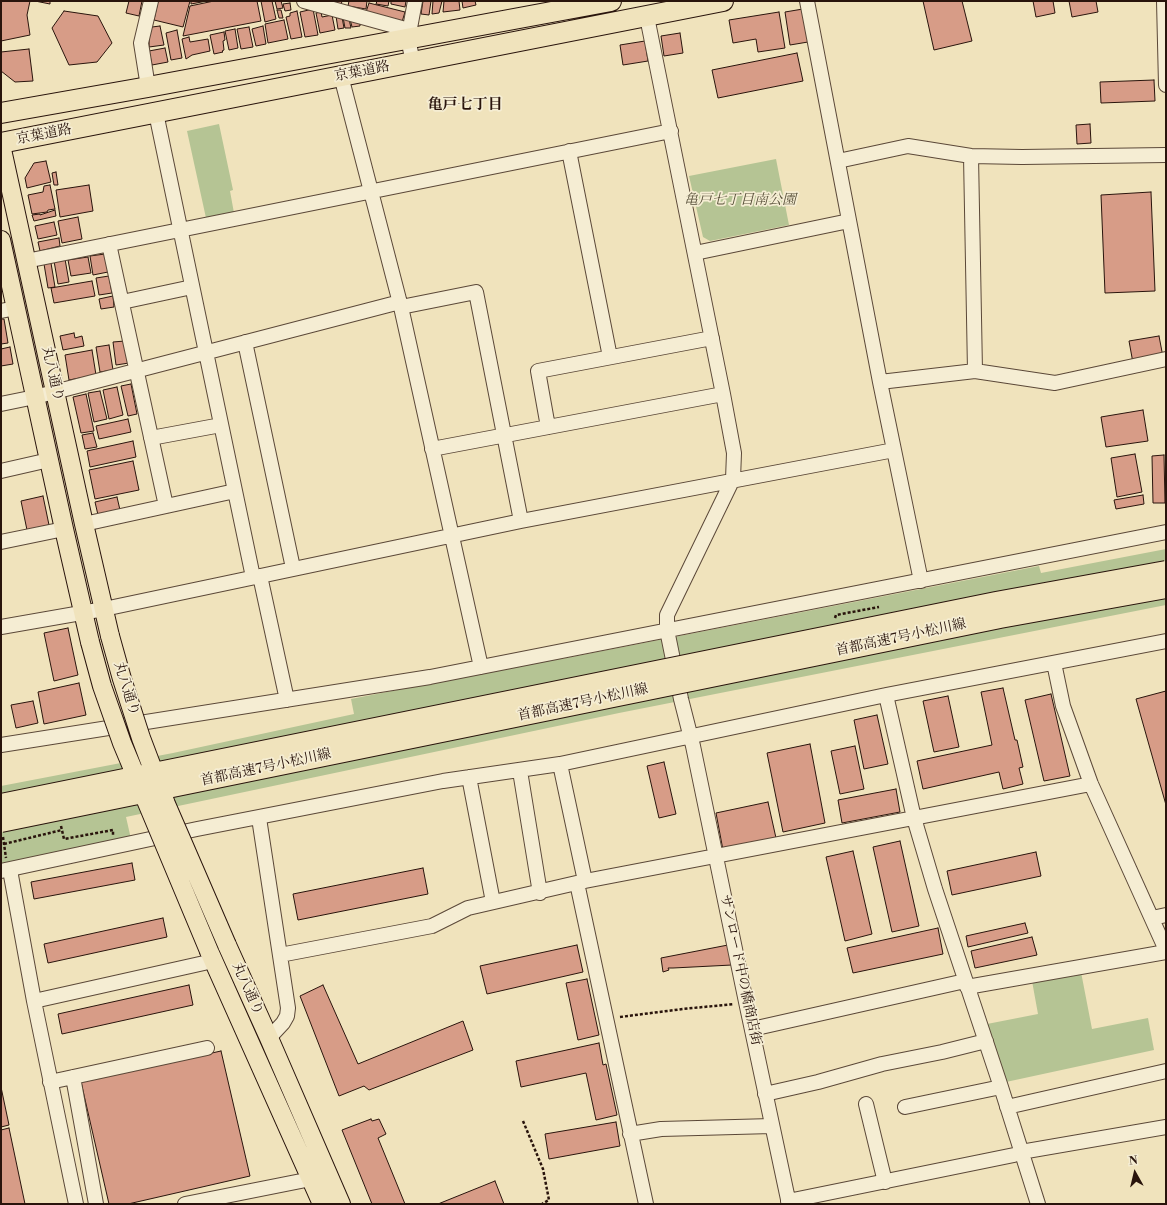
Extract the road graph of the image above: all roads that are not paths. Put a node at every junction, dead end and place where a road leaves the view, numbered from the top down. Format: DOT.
graph roads {
  1 [pos="151,1"];
  2 [pos="304,1"];
  3 [pos="415,1"];
  4 [pos="611,1"];
  5 [pos="723,1"];
  6 [pos="807,1"];
  7 [pos="1164,1"];
  8 [pos="647,17"];
  9 [pos="408,34"];
  10 [pos="413,62"];
  11 [pos="342,76"];
  12 [pos="1166,85"];
  13 [pos="148,87"];
  14 [pos="1,113"];
  15 [pos="156,113"];
  16 [pos="671,131"];
  17 [pos="1,144"];
  18 [pos="569,151"];
  19 [pos="1166,155"];
  20 [pos="971,156"];
  21 [pos="838,161"];
  22 [pos="372,191"];
  23 [pos="849,221"];
  24 [pos="180,230"];
  25 [pos="1,240"];
  26 [pos="109,244"];
  27 [pos="695,253"];
  28 [pos="26,261"];
  29 [pos="192,287"];
  30 [pos="122,302"];
  31 [pos="400,305"];
  32 [pos="8,310"];
  33 [pos="712,338"];
  34 [pos="245,342"];
  35 [pos="206,352"];
  36 [pos="610,357"];
  37 [pos="1166,359"];
  38 [pos="136,370"];
  39 [pos="975,371"];
  40 [pos="880,382"];
  41 [pos="56,391"];
  42 [pos="723,394"];
  43 [pos="35,397"];
  44 [pos="1,404"];
  45 [pos="221,424"];
  46 [pos="548,427"];
  47 [pos="505,435"];
  48 [pos="151,438"];
  49 [pos="432,449"];
  50 [pos="894,450"];
  51 [pos="49,460"];
  52 [pos="1,471"];
  53 [pos="733,479"];
  54 [pos="235,491"];
  55 [pos="166,506"];
  56 [pos="521,520"];
  57 [pos="84,524"];
  58 [pos="64,529"];
  59 [pos="1166,532"];
  60 [pos="452,534"];
  61 [pos="1,542"];
  62 [pos="293,568"];
  63 [pos="1166,571"];
  64 [pos="256,576"];
  65 [pos="921,581"];
  66 [pos="1166,588"];
  67 [pos="104,609"];
  68 [pos="83,613"];
  69 [pos="1,627"];
  70 [pos="667,630"];
  71 [pos="1166,641"];
  72 [pos="1054,663"];
  73 [pos="481,667"];
  74 [pos="886,695"];
  75 [pos="287,700"];
  76 [pos="691,736"];
  77 [pos="1,745"];
  78 [pos="560,764"];
  79 [pos="520,771"];
  80 [pos="469,778"];
  81 [pos="1091,784"];
  82 [pos="1,804"];
  83 [pos="259,818"];
  84 [pos="914,818"];
  85 [pos="2,829"];
  86 [pos="716,856"];
  87 [pos="6,870"];
  88 [pos="581,882"];
  89 [pos="540,893"];
  90 [pos="493,902"];
  91 [pos="1166,915"];
  92 [pos="1152,918"];
  93 [pos="1166,951"];
  94 [pos="280,955"];
  95 [pos="211,956"];
  96 [pos="966,984"];
  97 [pos="34,1000"];
  98 [pos="752,1029"];
  99 [pos="269,1038"];
  100 [pos="986,1041"];
  101 [pos="207,1048"];
  102 [pos="1166,1071"];
  103 [pos="73,1077"];
  104 [pos="50,1082"];
  105 [pos="1001,1087"];
  106 [pos="765,1094"];
  107 [pos="866,1104"];
  108 [pos="1007,1107"];
  109 [pos="905,1108"];
  110 [pos="772,1126"];
  111 [pos="1166,1127"];
  112 [pos="630,1134"];
  113 [pos="1018,1154"];
  114 [pos="311,1179"];
  115 [pos="885,1182"];
  116 [pos="787,1203"];
  117 [pos="76,1204"];
  118 [pos="96,1204"];
  119 [pos="185,1204"];
  120 [pos="322,1204"];
  121 [pos="340,1204"];
  122 [pos="646,1204"];
  123 [pos="1038,1204"];
  1 -- 13 [label="street"];
  2 -- 9 [label="street"];
  3 -- 9 [label="street"];
  4 -- 9 [label="highway, 京葉道路"];
  5 -- 8 [label="highway, 京葉道路"];
  6 -- 21 [label="street"];
  7 -- 12 [label="street"];
  8 -- 10 [label="highway, 京葉道路"];
  8 -- 16 [label="street"];
  9 -- 10 [label="street"];
  9 -- 13 [label="highway, 京葉道路"];
  10 -- 11 [label="highway, 京葉道路"];
  11 -- 15 [label="highway, 京葉道路"];
  11 -- 22 [label="street"];
  13 -- 14 [label="highway, 京葉道路"];
  15 -- 17 [label="highway, 京葉道路"];
  15 -- 24 [label="street"];
  16 -- 18 [label="street"];
  16 -- 27 [label="street"];
  17 -- 28 [label="main road, 丸八通り"];
  18 -- 22 [label="street"];
  18 -- 36 [label="street"];
  19 -- 20 [label="street"];
  20 -- 21 [label="street"];
  20 -- 39 [label="street"];
  21 -- 23 [label="street"];
  22 -- 24 [label="street"];
  22 -- 31 [label="street"];
  23 -- 27 [label="street"];
  23 -- 40 [label="street"];
  24 -- 26 [label="street"];
  24 -- 29 [label="street"];
  25 -- 32 [label="main road, 丸八通り"];
  26 -- 28 [label="street"];
  26 -- 30 [label="street"];
  27 -- 33 [label="street"];
  28 -- 41 [label="main road, 丸八通り"];
  29 -- 30 [label="street"];
  29 -- 35 [label="street"];
  30 -- 38 [label="street"];
  31 -- 34 [label="street"];
  31 -- 47 [label="street"];
  31 -- 49 [label="street"];
  32 -- 43 [label="main road, 丸八通り"];
  33 -- 36 [label="street"];
  33 -- 42 [label="street"];
  34 -- 35 [label="street"];
  34 -- 62 [label="street"];
  35 -- 38 [label="street"];
  35 -- 45 [label="street"];
  36 -- 46 [label="street"];
  37 -- 39 [label="street"];
  38 -- 41 [label="street"];
  38 -- 48 [label="street"];
  39 -- 40 [label="street"];
  40 -- 50 [label="street"];
  41 -- 43 [label="street"];
  41 -- 57 [label="main road, 丸八通り"];
  42 -- 46 [label="street"];
  42 -- 53 [label="street"];
  43 -- 44 [label="street"];
  43 -- 51 [label="main road, 丸八通り"];
  45 -- 48 [label="street"];
  45 -- 54 [label="street"];
  46 -- 47 [label="street"];
  47 -- 49 [label="street"];
  47 -- 56 [label="street"];
  48 -- 55 [label="street"];
  49 -- 60 [label="street"];
  50 -- 53 [label="street"];
  50 -- 65 [label="street"];
  51 -- 52 [label="street"];
  51 -- 58 [label="main road, 丸八通り"];
  53 -- 56 [label="street"];
  53 -- 70 [label="street, サンロード中の橋商店街"];
  54 -- 55 [label="street"];
  54 -- 64 [label="street"];
  55 -- 57 [label="street"];
  56 -- 60 [label="street"];
  57 -- 67 [label="main road, 丸八通り"];
  58 -- 61 [label="street"];
  58 -- 68 [label="main road, 丸八通り"];
  59 -- 65 [label="street"];
  60 -- 62 [label="street"];
  60 -- 73 [label="street"];
  62 -- 64 [label="street"];
  63 -- 82 [label="highway, 首都高速7号小松川線, bridge"];
  64 -- 67 [label="street"];
  64 -- 75 [label="street"];
  65 -- 70 [label="street"];
  66 -- 85 [label="highway, 首都高速7号小松川線, bridge"];
  67 -- 68 [label="street"];
  67 -- 99 [label="main road, 丸八通り, bridge"];
  68 -- 69 [label="street"];
  68 -- 95 [label="main road, 丸八通り, bridge"];
  70 -- 73 [label="street"];
  70 -- 76 [label="street, サンロード中の橋商店街"];
  71 -- 72 [label="street"];
  72 -- 74 [label="street"];
  72 -- 81 [label="street"];
  73 -- 75 [label="street"];
  74 -- 76 [label="street"];
  74 -- 84 [label="street"];
  75 -- 77 [label="street"];
  76 -- 78 [label="street"];
  76 -- 86 [label="street, サンロード中の橋商店街"];
  78 -- 79 [label="street"];
  78 -- 88 [label="street"];
  79 -- 80 [label="street"];
  79 -- 89 [label="street"];
  80 -- 83 [label="street"];
  80 -- 90 [label="street"];
  81 -- 84 [label="street"];
  81 -- 92 [label="street"];
  83 -- 87 [label="street"];
  83 -- 94 [label="street"];
  84 -- 86 [label="street"];
  84 -- 96 [label="street"];
  86 -- 88 [label="street"];
  86 -- 98 [label="street, サンロード中の橋商店街"];
  87 -- 97 [label="street"];
  88 -- 89 [label="street"];
  88 -- 112 [label="street"];
  89 -- 90 [label="street"];
  90 -- 94 [label="street"];
  91 -- 92 [label="street"];
  92 -- 93 [label="street"];
  93 -- 96 [label="street"];
  94 -- 99 [label="street"];
  95 -- 97 [label="street"];
  95 -- 114 [label="main road, 丸八通り"];
  96 -- 98 [label="street"];
  96 -- 100 [label="street"];
  97 -- 104 [label="street"];
  98 -- 106 [label="street, サンロード中の橋商店街"];
  99 -- 121 [label="main road, 丸八通り"];
  100 -- 105 [label="street"];
  100 -- 106 [label="street"];
  101 -- 103 [label="street"];
  102 -- 108 [label="street"];
  103 -- 104 [label="street"];
  103 -- 118 [label="street"];
  104 -- 117 [label="street"];
  105 -- 108 [label="street"];
  105 -- 109 [label="street"];
  106 -- 110 [label="street, サンロード中の橋商店街"];
  107 -- 115 [label="street"];
  108 -- 113 [label="street"];
  110 -- 112 [label="street"];
  110 -- 116 [label="street, サンロード中の橋商店街"];
  111 -- 113 [label="street"];
  112 -- 122 [label="street"];
  113 -- 115 [label="street"];
  113 -- 123 [label="street"];
  114 -- 119 [label="street"];
  114 -- 120 [label="main road, 丸八通り"];
  115 -- 116 [label="street"];
}
